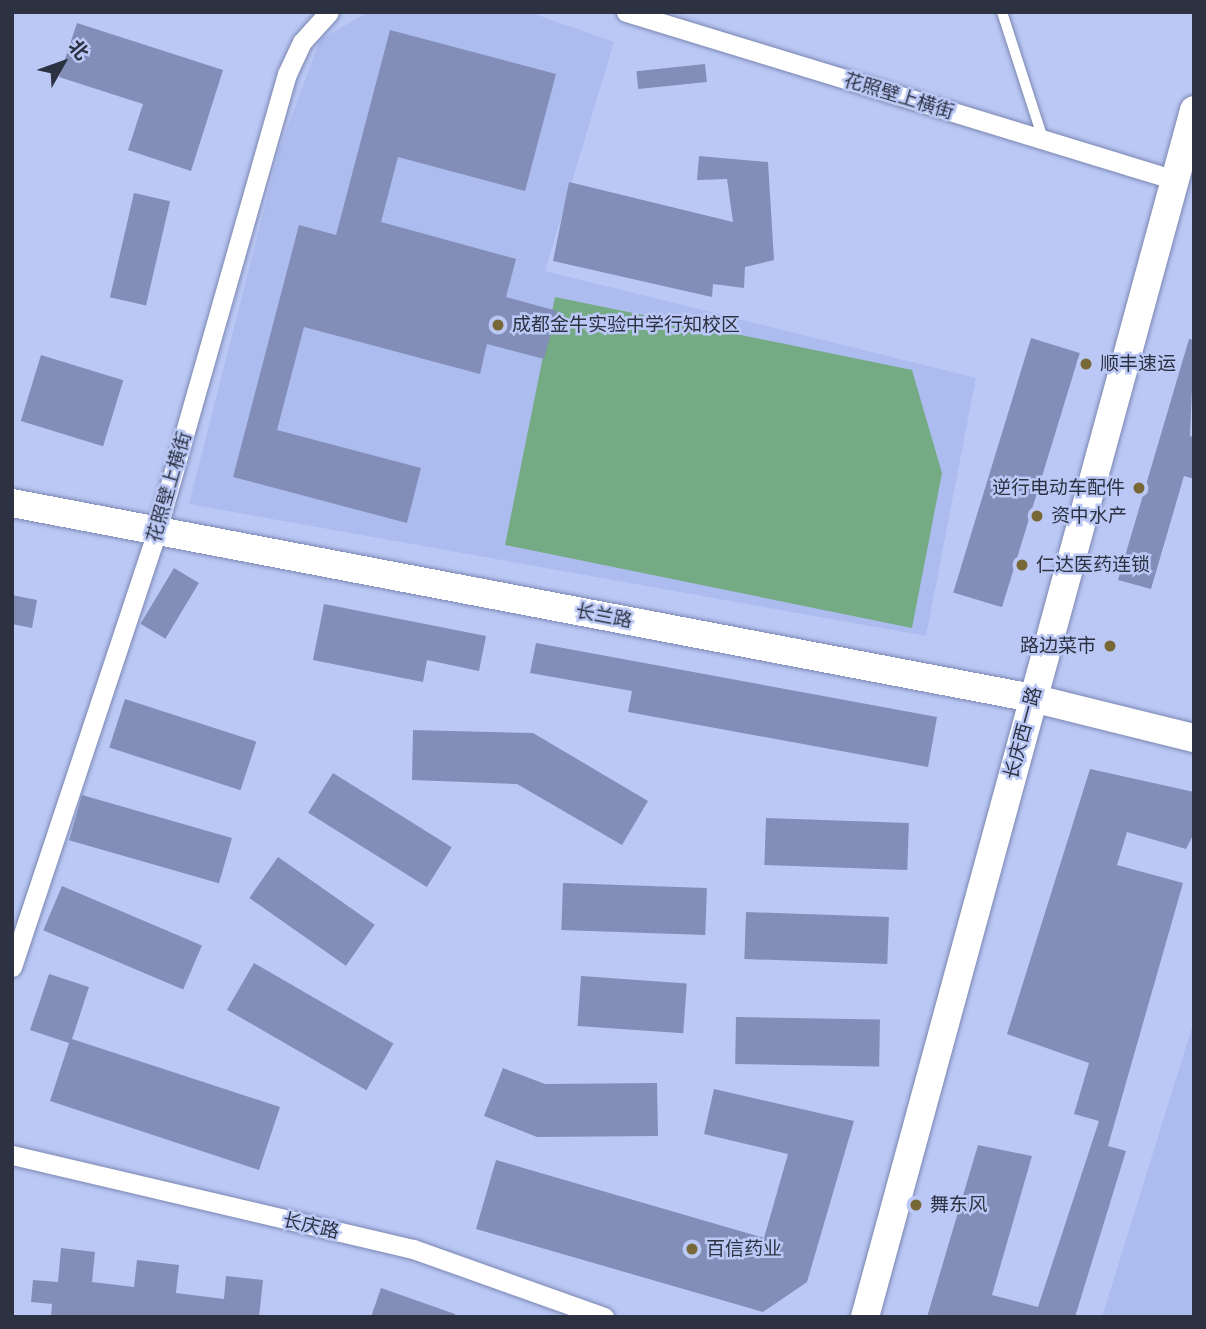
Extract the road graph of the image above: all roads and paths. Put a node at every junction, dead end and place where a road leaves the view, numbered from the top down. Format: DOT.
graph roads {
  1 [pos="330,12"];
  2 [pos="626,12"];
  3 [pos="1002,12"];
  4 [pos="1194,110"];
  5 [pos="1043,140"];
  6 [pos="1172,179"];
  7 [pos="12,503"];
  8 [pos="157,530"];
  9 [pos="1032,698"];
  10 [pos="1194,738"];
  11 [pos="12,967"];
  12 [pos="12,1155"];
  13 [pos="604,1317"];
  14 [pos="865,1317"];
  1 -- 8 [label="street, 花照壁上横街"];
  2 -- 5 [label="street, 花照壁上横街"];
  3 -- 5 [label="lane"];
  4 -- 6 [label="main road, 长庆西一路"];
  5 -- 6 [label="street, 花照壁上横街"];
  6 -- 9 [label="main road, 长庆西一路"];
  7 -- 8 [label="main road, 长兰路"];
  8 -- 9 [label="main road, 长兰路"];
  8 -- 11 [label="street, 花照壁上横街"];
  9 -- 10 [label="main road, 长兰路"];
  9 -- 14 [label="main road, 长庆西一路"];
  12 -- 13 [label="street, 长庆路"];
}
